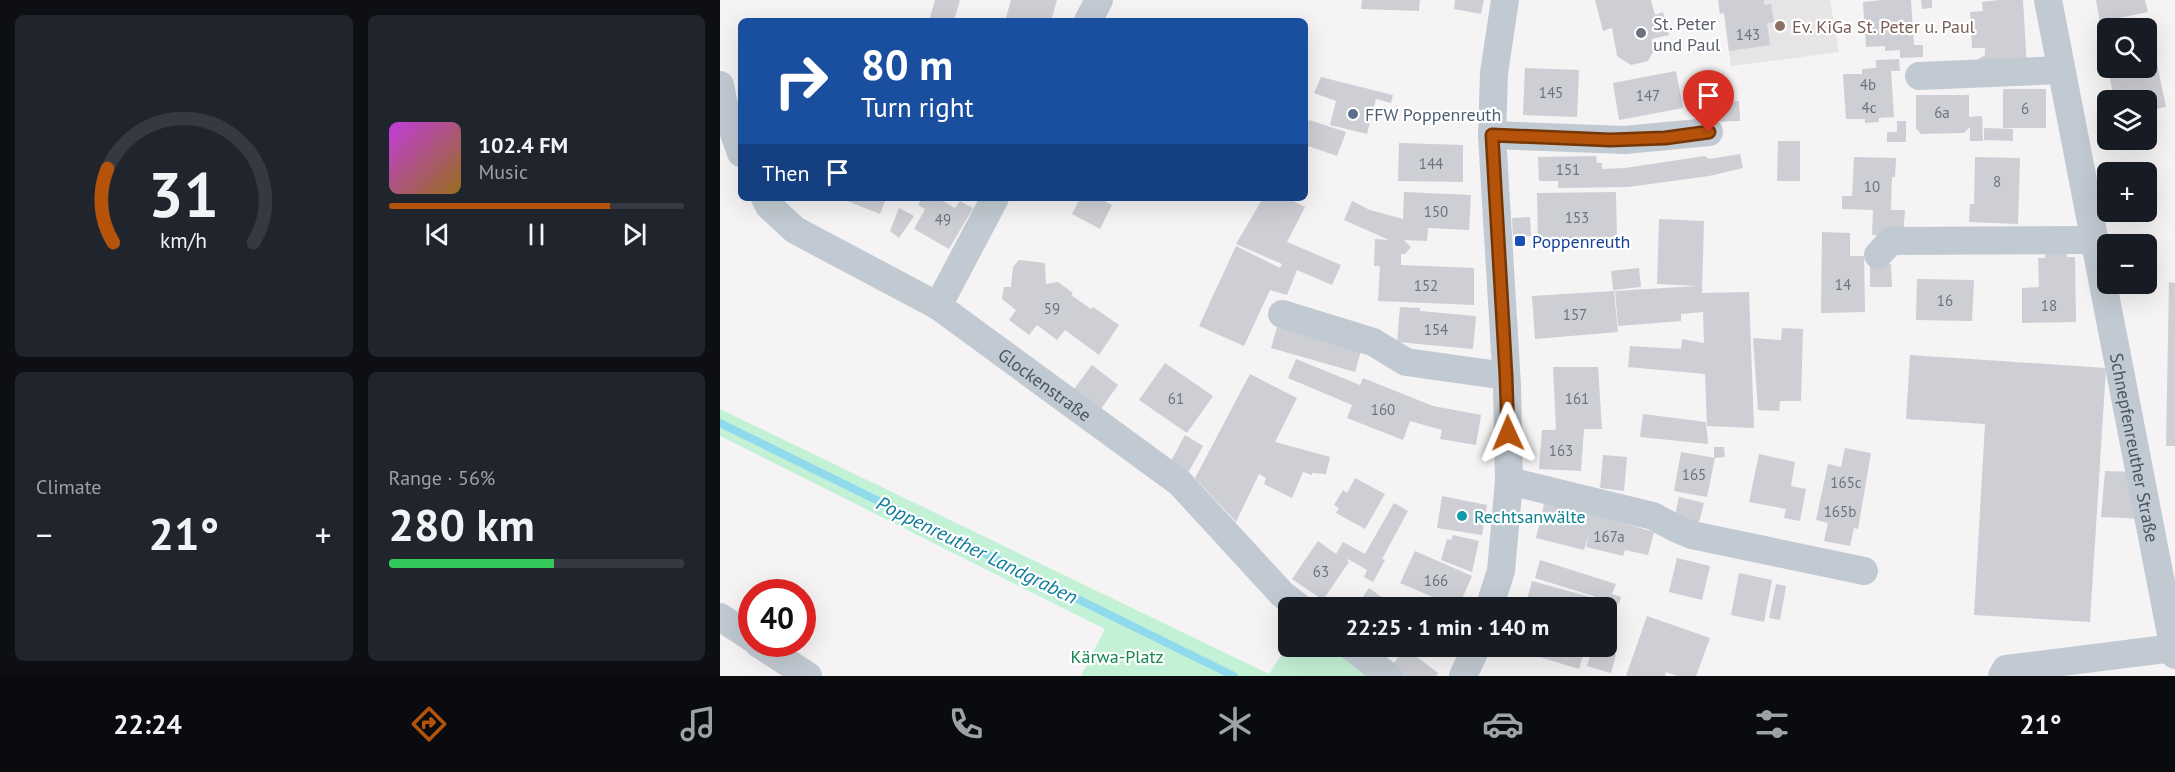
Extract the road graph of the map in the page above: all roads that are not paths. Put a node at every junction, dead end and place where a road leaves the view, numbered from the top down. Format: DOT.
graph roads {
  1 [pos="1099,0"];
  2 [pos="1505,0"];
  3 [pos="2048,0"];
  4 [pos="1090,18"];
  5 [pos="2061,70"];
  6 [pos="1919,76"];
  7 [pos="720,85"];
  8 [pos="1709,132"];
  9 [pos="1492,135"];
  10 [pos="738,145"];
  11 [pos="766,201"];
  12 [pos="993,201"];
  13 [pos="2094,240"];
  14 [pos="1878,255"];
  15 [pos="938,306"];
  16 [pos="1282,314"];
  17 [pos="1506,376"];
  18 [pos="1509,481"];
  19 [pos="1864,572"];
  20 [pos="1286,597"];
  21 [pos="1493,597"];
  22 [pos="2171,609"];
  23 [pos="720,617"];
  24 [pos="738,629"];
  25 [pos="2174,652"];
  26 [pos="779,657"];
  27 [pos="1364,657"];
  28 [pos="1472,657"];
  29 [pos="808,676"];
  30 [pos="1388,676"];
  31 [pos="1463,676"];
  32 [pos="2002,676"];
  1 -- 4 [label="street"];
  2 -- 9 [label="street"];
  3 -- 5 [label="street, Schnepfenreuther Straße"];
  5 -- 6 [label="street"];
  5 -- 13 [label="street, Schnepfenreuther Straße"];
  7 -- 10 [label="street"];
  8 -- 9 [label="street"];
  9 -- 17 [label="street"];
  11 -- 15 [label="street, Glockenstraße"];
  12 -- 15 [label="street"];
  13 -- 14 [label="street"];
  13 -- 22 [label="street, Schnepfenreuther Straße"];
  15 -- 20 [label="street, Glockenstraße"];
  16 -- 17 [label="street"];
  17 -- 18 [label="street"];
  18 -- 19 [label="street"];
  18 -- 21 [label="street"];
  22 -- 25 [label="street, Schnepfenreuther Straße"];
  23 -- 24 [label="street"];
  25 -- 32 [label="street"];
  26 -- 29 [label="street"];
  27 -- 30 [label="street"];
  28 -- 31 [label="street"];
}
